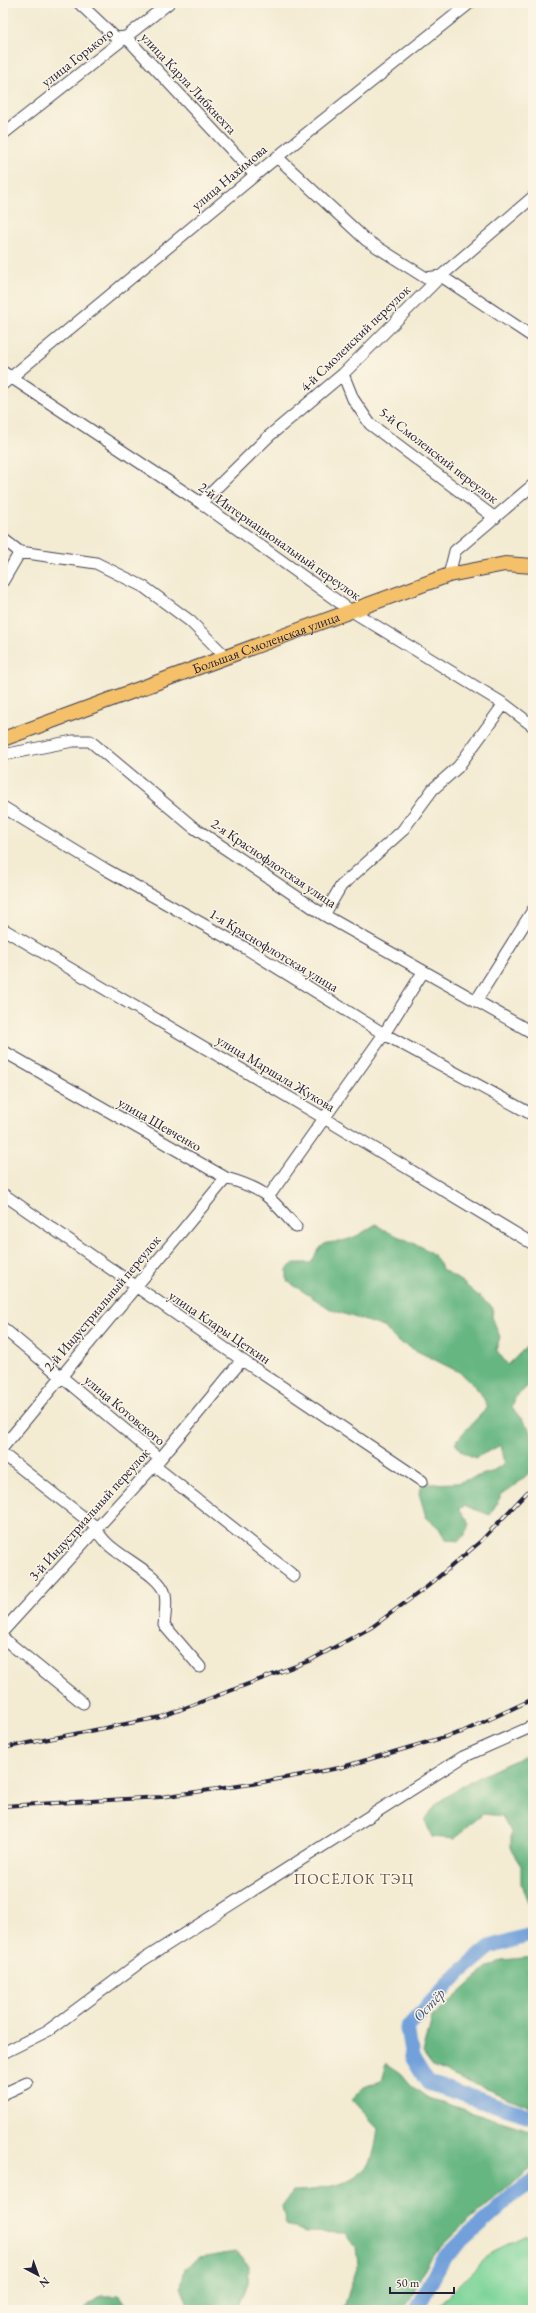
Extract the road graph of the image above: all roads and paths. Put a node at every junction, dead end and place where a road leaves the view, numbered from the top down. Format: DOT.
graph roads {
  1 [pos="79,3"];
  2 [pos="170,3"];
  3 [pos="470,3"];
  4 [pos="126,37"];
  5 [pos="3,134"];
  6 [pos="277,157"];
  7 [pos="255,175"];
  8 [pos="533,197"];
  9 [pos="441,276"];
  10 [pos="533,337"];
  11 [pos="343,374"];
  12 [pos="6,378"];
  13 [pos="533,485"];
  14 [pos="201,503"];
  15 [pos="495,518"];
  16 [pos="3,539"];
  17 [pos="20,552"];
  18 [pos="533,566"];
  19 [pos="449,575"];
  20 [pos="3,581"];
  21 [pos="350,610"];
  22 [pos="226,657"];
  23 [pos="504,704"];
  24 [pos="533,726"];
  25 [pos="3,739"];
  26 [pos="3,755"];
  27 [pos="3,807"];
  28 [pos="533,910"];
  29 [pos="324,915"];
  30 [pos="3,930"];
  31 [pos="423,972"];
  32 [pos="476,1000"];
  33 [pos="533,1033"];
  34 [pos="384,1034"];
  35 [pos="3,1051"];
  36 [pos="533,1115"];
  37 [pos="324,1118"];
  38 [pos="226,1178"];
  39 [pos="3,1194"];
  40 [pos="269,1196"];
  41 [pos="296,1227"];
  42 [pos="533,1244"];
  43 [pos="135,1287"];
  44 [pos="3,1328"];
  45 [pos="242,1360"];
  46 [pos="61,1375"];
  47 [pos="3,1448"];
  48 [pos="3,1454"];
  49 [pos="160,1459"];
  50 [pos="422,1481"];
  51 [pos="96,1527"];
  52 [pos="294,1576"];
  53 [pos="3,1631"];
  54 [pos="3,1638"];
  55 [pos="200,1667"];
  56 [pos="83,1703"];
  57 [pos="533,1726"];
  58 [pos="3,2053"];
  59 [pos="27,2082"];
  60 [pos="3,2094"];
  1 -- 4 [label="street, улица Карла Либкнехта"];
  2 -- 4 [label="street, улица Горького"];
  3 -- 6 [label="street, улица Нахимова"];
  4 -- 5 [label="street, улица Горького"];
  4 -- 7 [label="street, улица Карла Либкнехта"];
  6 -- 7 [label="street, улица Нахимова"];
  6 -- 9 [label="street"];
  7 -- 12 [label="street, улица Нахимова"];
  8 -- 9 [label="street, 4-й Смоленский переулок"];
  9 -- 10 [label="street"];
  9 -- 11 [label="street, 4-й Смоленский переулок"];
  11 -- 14 [label="street, 4-й Смоленский переулок"];
  11 -- 15 [label="street, 5-й Смоленский переулок"];
  12 -- 14 [label="street, 2-й Интернациональный переулок"];
  13 -- 15 [label="street"];
  14 -- 21 [label="street, 2-й Интернациональный переулок"];
  15 -- 19 [label="street"];
  16 -- 17 [label="street"];
  17 -- 20 [label="street"];
  17 -- 22 [label="street"];
  18 -- 19 [label="main road, Большая Смоленская улица"];
  19 -- 21 [label="main road, Большая Смоленская улица"];
  21 -- 22 [label="main road, Большая Смоленская улица"];
  21 -- 23 [label="street, 2-й Интернациональный переулок"];
  22 -- 25 [label="main road, Большая Смоленская улица"];
  23 -- 24 [label="street, 2-й Интернациональный переулок"];
  23 -- 29 [label="street"];
  26 -- 29 [label="street, 2-я Краснофлотская улица"];
  27 -- 34 [label="street, 1-я Краснофлотская улица"];
  28 -- 32 [label="street"];
  29 -- 31 [label="street, 2-я Краснофлотская улица"];
  30 -- 37 [label="street, улица Маршала Жукова"];
  31 -- 32 [label="street, 2-я Краснофлотская улица"];
  31 -- 34 [label="street"];
  32 -- 33 [label="street, 2-я Краснофлотская улица"];
  34 -- 36 [label="street, 1-я Краснофлотская улица"];
  34 -- 37 [label="street"];
  35 -- 38 [label="street, улица Шевченко"];
  37 -- 40 [label="street"];
  37 -- 42 [label="street, улица Маршала Жукова"];
  38 -- 40 [label="street, улица Шевченко"];
  38 -- 43 [label="street, 2-й Индустриальный переулок"];
  39 -- 43 [label="street, улица Клары Цеткин"];
  40 -- 41 [label="street, улица Шевченко"];
  43 -- 45 [label="street, улица Клары Цеткин"];
  43 -- 46 [label="street, 2-й Индустриальный переулок"];
  44 -- 46 [label="street, улица Котовского"];
  45 -- 49 [label="street, 3-й Индустриальный переулок"];
  45 -- 50 [label="street, улица Клары Цеткин"];
  46 -- 47 [label="street, 2-й Индустриальный переулок"];
  46 -- 49 [label="street, улица Котовского"];
  48 -- 51 [label="street"];
  49 -- 51 [label="street, 3-й Индустриальный переулок"];
  49 -- 52 [label="street, улица Котовского"];
  51 -- 53 [label="street, 3-й Индустриальный переулок"];
  51 -- 55 [label="street"];
  54 -- 56 [label="street"];
  57 -- 58 [label="street"];
  59 -- 60 [label="street"];
}
